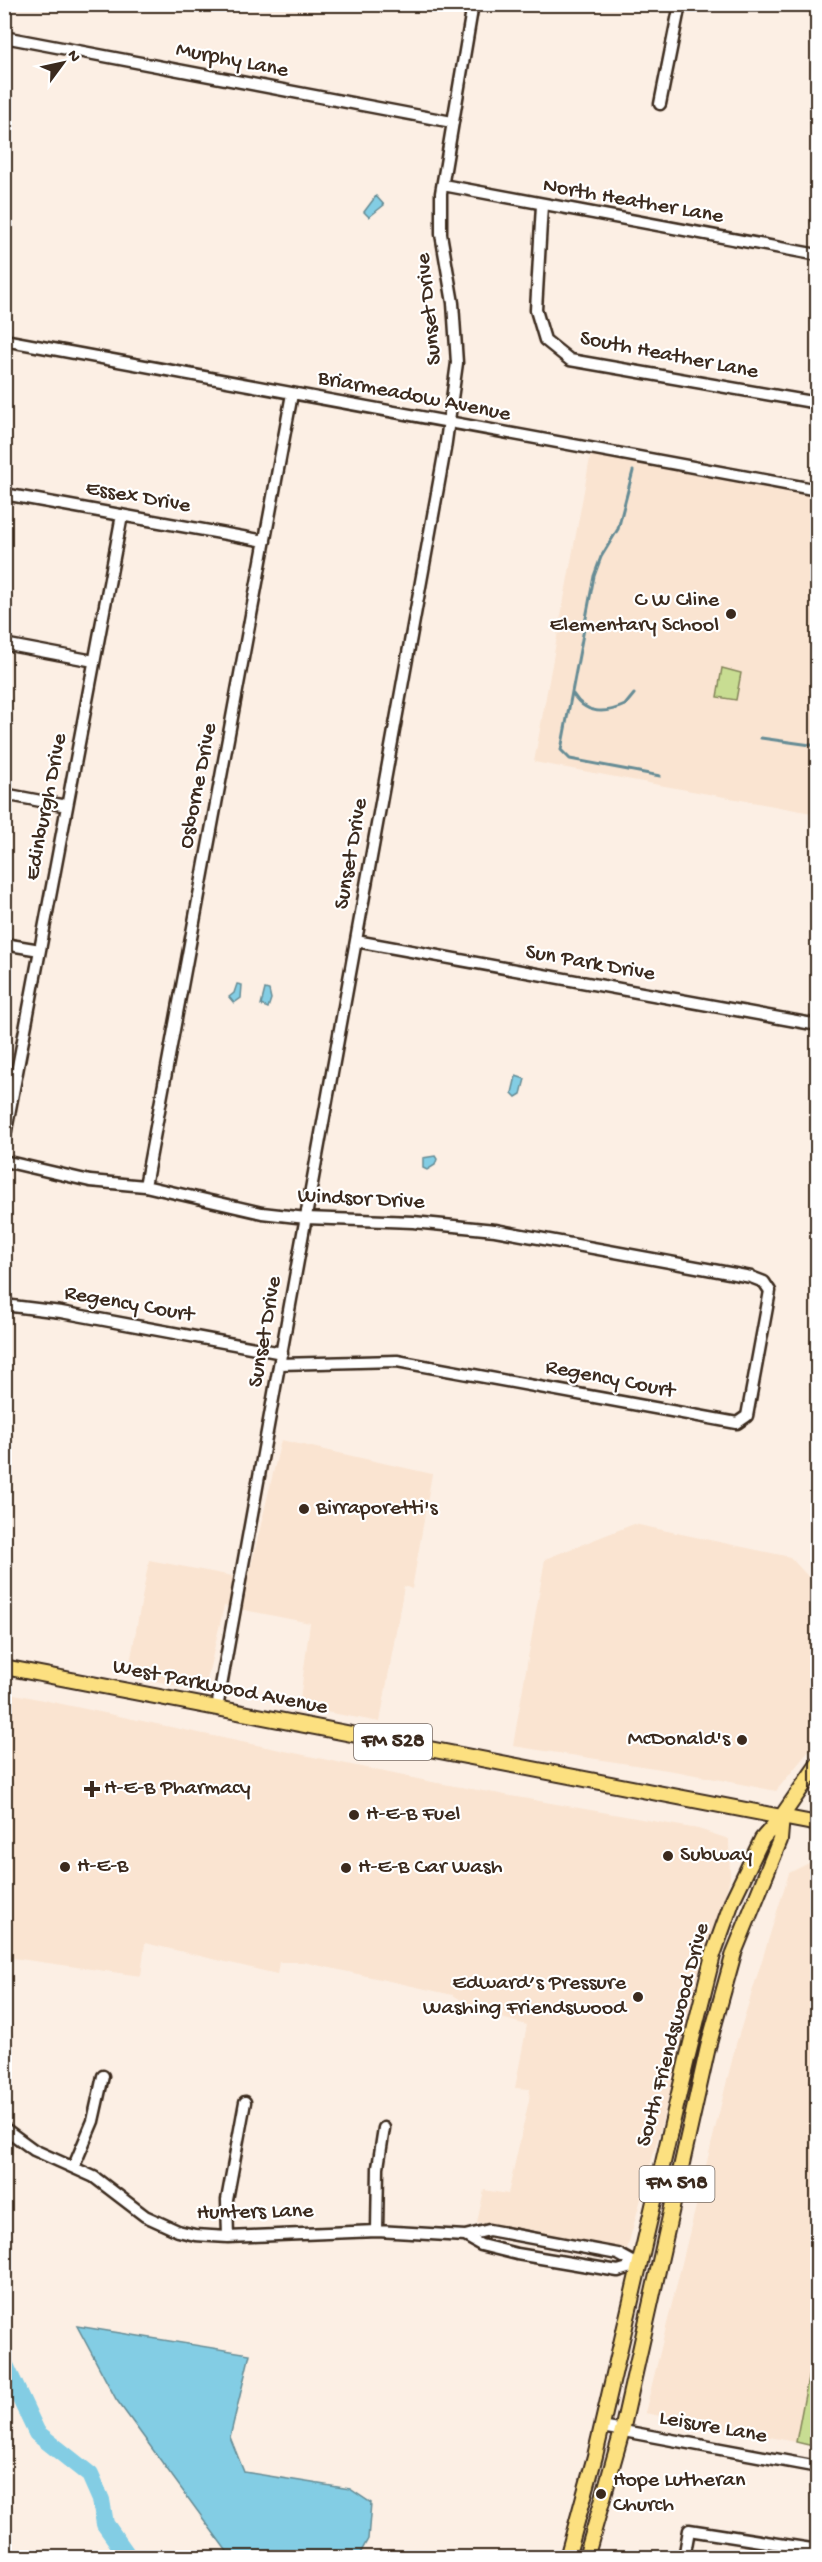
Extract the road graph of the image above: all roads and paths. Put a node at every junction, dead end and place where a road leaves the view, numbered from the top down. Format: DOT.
graph roads {
  1 [pos="473,4"];
  2 [pos="680,4"];
  3 [pos="4,37"];
  4 [pos="660,104"];
  5 [pos="452,122"];
  6 [pos="443,185"];
  7 [pos="542,205"];
  8 [pos="818,255"];
  9 [pos="4,340"];
  10 [pos="292,394"];
  11 [pos="818,404"];
  12 [pos="448,423"];
  13 [pos="818,490"];
  14 [pos="4,495"];
  15 [pos="122,515"];
  16 [pos="265,541"];
  17 [pos="4,644"];
  18 [pos="94,661"];
  19 [pos="4,795"];
  20 [pos="67,806"];
  21 [pos="356,940"];
  22 [pos="4,944"];
  23 [pos="40,950"];
  24 [pos="818,1025"];
  25 [pos="4,1141"];
  26 [pos="4,1161"];
  27 [pos="145,1186"];
  28 [pos="306,1218"];
  29 [pos="717,1271"];
  30 [pos="4,1305"];
  31 [pos="281,1358"];
  32 [pos="4,1667"];
  33 [pos="217,1708"];
  34 [pos="818,1764"];
  35 [pos="782,1816"];
  36 [pos="818,1824"];
  37 [pos="103,2076"];
  38 [pos="245,2102"];
  39 [pos="4,2128"];
  40 [pos="384,2128"];
  41 [pos="74,2166"];
  42 [pos="377,2231"];
  43 [pos="465,2236"];
  44 [pos="228,2237"];
  45 [pos="638,2265"];
  46 [pos="602,2427"];
  47 [pos="622,2431"];
  48 [pos="818,2467"];
  49 [pos="818,2550"];
  50 [pos="567,2558"];
  51 [pos="586,2558"];
  52 [pos="684,2558"];
  1 -- 5 [label="street, Sunset Drive"];
  2 -- 4 [label="street"];
  3 -- 5 [label="street, Murphy Lane"];
  5 -- 6 [label="street, Sunset Drive"];
  6 -- 7 [label="street, North Heather Lane"];
  6 -- 12 [label="street, Sunset Drive"];
  7 -- 8 [label="street, North Heather Lane"];
  7 -- 11 [label="street, South Heather Lane"];
  9 -- 10 [label="street, Briarmeadow Avenue"];
  10 -- 12 [label="street, Briarmeadow Avenue"];
  10 -- 16 [label="street, Osborne Drive"];
  12 -- 13 [label="street, Briarmeadow Avenue"];
  12 -- 21 [label="street, Sunset Drive"];
  14 -- 15 [label="street, Essex Drive"];
  15 -- 16 [label="street, Essex Drive"];
  15 -- 18 [label="street, Edinburgh Drive"];
  16 -- 27 [label="street, Osborne Drive"];
  17 -- 18 [label="street"];
  18 -- 20 [label="street, Edinburgh Drive"];
  19 -- 20 [label="street"];
  20 -- 23 [label="street, Edinburgh Drive"];
  21 -- 24 [label="street, Sun Park Drive"];
  21 -- 28 [label="street, Sunset Drive"];
  22 -- 23 [label="street"];
  23 -- 25 [label="street, Edinburgh Drive"];
  26 -- 27 [label="street, Windsor Drive"];
  27 -- 28 [label="street, Windsor Drive"];
  28 -- 29 [label="street, Windsor Drive"];
  28 -- 31 [label="street, Sunset Drive"];
  29 -- 31 [label="street, Regency Court"];
  30 -- 31 [label="street, Regency Court"];
  31 -- 33 [label="street, Sunset Drive"];
  32 -- 33 [label="main road, West Parkwood Avenue / FM 528"];
  33 -- 35 [label="main road, West Parkwood Avenue / FM 528"];
  34 -- 35 [label="main road, South Friendswood Drive / FM 518"];
  35 -- 36 [label="main road, FM 528"];
  35 -- 45 [label="main road, South Friendswood Drive / FM 518"];
  35 -- 47 [label="main road, South Friendswood Drive / FM 518"];
  37 -- 41 [label="street"];
  38 -- 44 [label="street"];
  39 -- 41 [label="street, Hunters Lane"];
  40 -- 42 [label="street"];
  41 -- 44 [label="street, Hunters Lane"];
  42 -- 43 [label="street, Hunters Lane"];
  42 -- 44 [label="street, Hunters Lane"];
  43 -- 45 [label="street, Hunters Lane"];
  43 -- 45 [label="street, Hunters Lane"];
  45 -- 46 [label="main road, South Friendswood Drive / FM 518"];
  46 -- 47 [label="street, Leisure Lane"];
  46 -- 50 [label="main road, South Friendswood Drive / FM 518"];
  47 -- 48 [label="street, Leisure Lane"];
  47 -- 51 [label="main road, South Friendswood Drive / FM 518"];
  49 -- 52 [label="street"];
}
